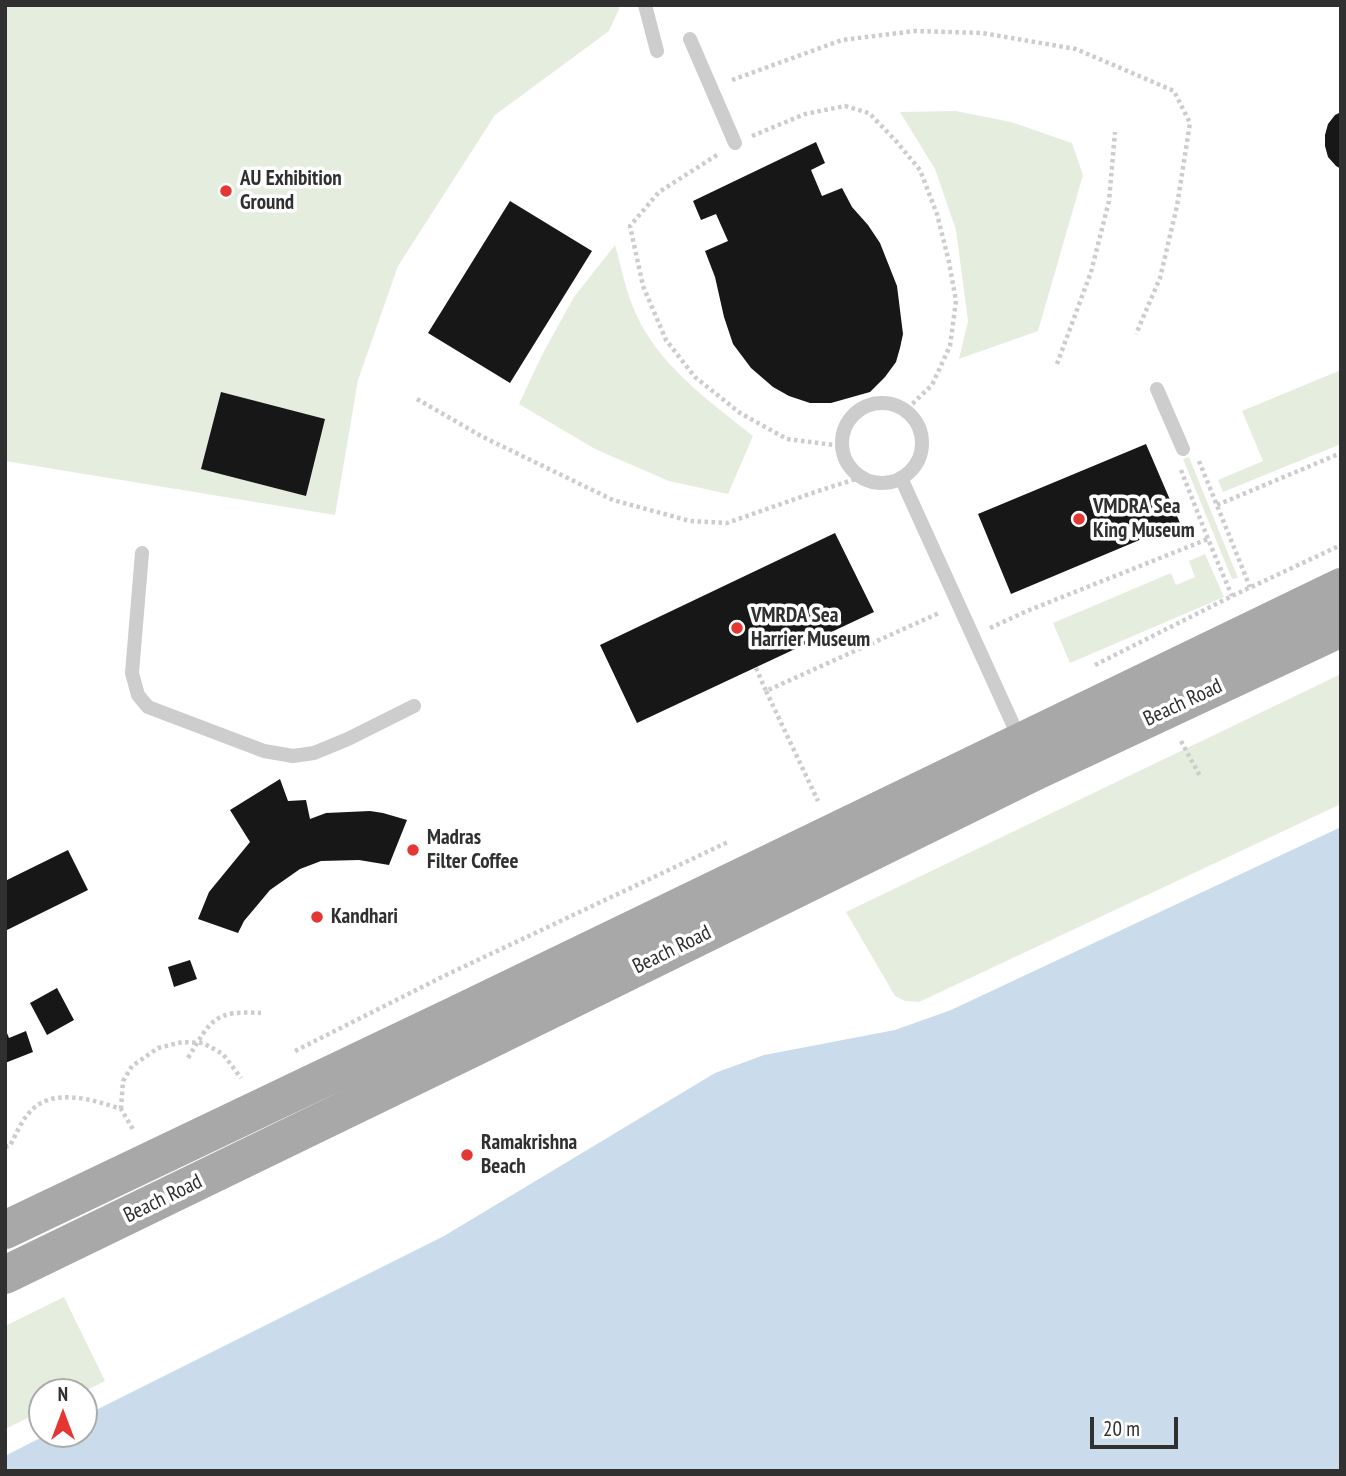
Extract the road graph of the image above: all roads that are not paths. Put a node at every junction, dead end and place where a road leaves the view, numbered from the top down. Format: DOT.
graph roads {
  1 [pos="645,5"];
  2 [pos="690,39"];
  3 [pos="657,51"];
  4 [pos="735,143"];
  5 [pos="1157,389"];
  6 [pos="1183,449"];
  7 [pos="901,478"];
  8 [pos="142,553"];
  9 [pos="1341,587"];
  10 [pos="1341,628"];
  11 [pos="414,706"];
  12 [pos="1028,757"];
  13 [pos="488,1020"];
  14 [pos="5,1230"];
  15 [pos="5,1275"];
  1 -- 3 [label="lane"];
  2 -- 4 [label="lane"];
  5 -- 6 [label="lane"];
  7 -- 7 [label="lane"];
  7 -- 12 [label="lane"];
  8 -- 11 [label="lane"];
  9 -- 12 [label="main road, Beach Road"];
  10 -- 12 [label="main road, Beach Road"];
  12 -- 13 [label="main road, Beach Road"];
  13 -- 14 [label="main road, Beach Road"];
  13 -- 15 [label="main road, Beach Road"];
}
